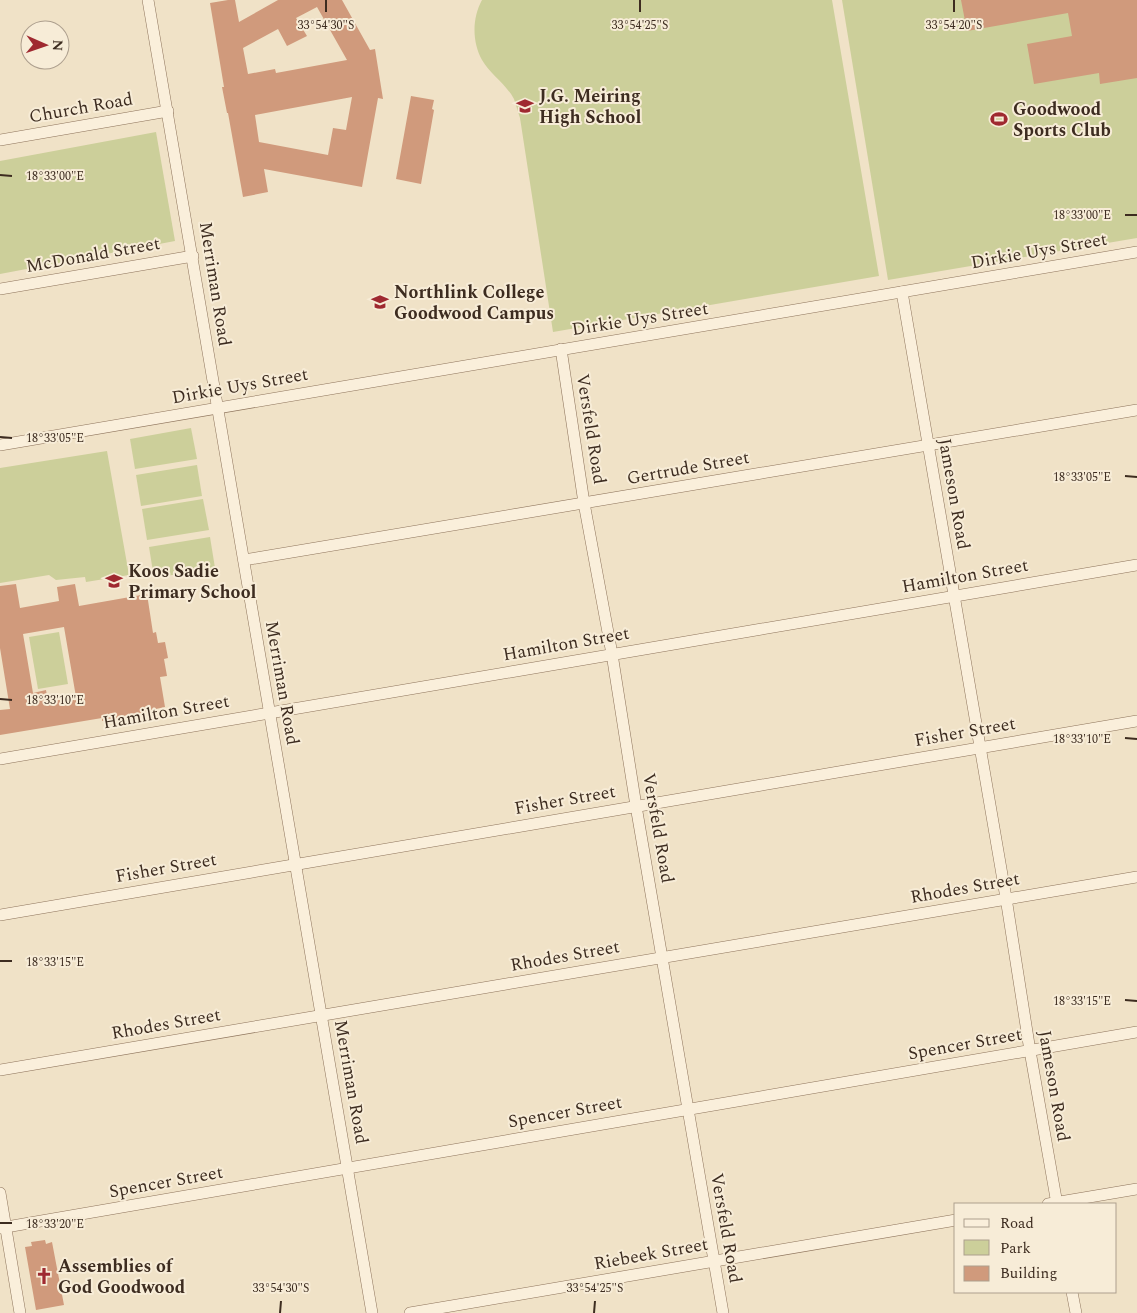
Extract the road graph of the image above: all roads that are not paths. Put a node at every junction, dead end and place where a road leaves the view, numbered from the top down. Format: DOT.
graph roads {
  1 [pos="148,0"];
  2 [pos="168,111"];
  3 [pos="0,140"];
  4 [pos="1137,252"];
  5 [pos="192,256"];
  6 [pos="0,289"];
  7 [pos="902,292"];
  8 [pos="561,350"];
  9 [pos="217,408"];
  10 [pos="1137,410"];
  11 [pos="0,445"];
  12 [pos="929,445"];
  13 [pos="584,503"];
  14 [pos="244,560"];
  15 [pos="1137,565"];
  16 [pos="954,595"];
  17 [pos="612,654"];
  18 [pos="270,712"];
  19 [pos="1137,721"];
  20 [pos="980,748"];
  21 [pos="0,759"];
  22 [pos="636,806"];
  23 [pos="296,864"];
  24 [pos="1137,877"];
  25 [pos="1006,898"];
  26 [pos="0,915"];
  27 [pos="663,957"];
  28 [pos="320,1015"];
  29 [pos="1137,1032"];
  30 [pos="1030,1051"];
  31 [pos="0,1070"];
  32 [pos="688,1109"];
  33 [pos="348,1168"];
  34 [pos="1137,1189"];
  35 [pos="0,1193"];
  36 [pos="1054,1203"];
  37 [pos="1060,1203"];
  38 [pos="954,1220"];
  39 [pos="3,1227"];
  40 [pos="714,1261"];
  41 [pos="1072,1293"];
  42 [pos="20,1313"];
  43 [pos="372,1313"];
  44 [pos="410,1313"];
  45 [pos="723,1313"];
  46 [pos="1076,1313"];
  1 -- 2 [label="street, Merriman Road"];
  2 -- 3 [label="street, Church Road"];
  2 -- 5 [label="street, Merriman Road"];
  4 -- 7 [label="street, Dirkie Uys Street"];
  5 -- 6 [label="street, McDonald Street"];
  5 -- 9 [label="street, Merriman Road"];
  7 -- 8 [label="street, Dirkie Uys Street"];
  7 -- 12 [label="street, Jameson Road"];
  8 -- 9 [label="street, Dirkie Uys Street"];
  8 -- 13 [label="street, Versfeld Road"];
  9 -- 11 [label="street, Dirkie Uys Street"];
  9 -- 14 [label="street, Merriman Road"];
  10 -- 12 [label="street, Gertrude Street"];
  12 -- 13 [label="street, Gertrude Street"];
  12 -- 16 [label="street, Jameson Road"];
  13 -- 14 [label="street, Gertrude Street"];
  13 -- 17 [label="street, Versfeld Road"];
  14 -- 18 [label="street, Merriman Road"];
  15 -- 16 [label="street, Hamilton Street"];
  16 -- 17 [label="street, Hamilton Street"];
  16 -- 20 [label="street, Jameson Road"];
  17 -- 18 [label="street, Hamilton Street"];
  17 -- 22 [label="street, Versfeld Road"];
  18 -- 21 [label="street, Hamilton Street"];
  18 -- 23 [label="street, Merriman Road"];
  19 -- 20 [label="street, Fisher Street"];
  20 -- 22 [label="street, Fisher Street"];
  20 -- 25 [label="street, Jameson Road"];
  22 -- 23 [label="street, Fisher Street"];
  22 -- 27 [label="street, Versfeld Road"];
  23 -- 26 [label="street, Fisher Street"];
  23 -- 28 [label="street, Merriman Road"];
  24 -- 25 [label="street, Rhodes Street"];
  25 -- 27 [label="street, Rhodes Street"];
  25 -- 30 [label="street, Jameson Road"];
  27 -- 28 [label="street, Rhodes Street"];
  27 -- 32 [label="street, Versfeld Road"];
  28 -- 31 [label="street, Rhodes Street"];
  28 -- 33 [label="street, Merriman Road"];
  29 -- 30 [label="street, Spencer Street"];
  30 -- 32 [label="street, Spencer Street"];
  30 -- 36 [label="street, Jameson Road"];
  32 -- 33 [label="street, Spencer Street"];
  32 -- 40 [label="street, Versfeld Road"];
  33 -- 39 [label="street, Spencer Street"];
  33 -- 43 [label="street, Merriman Road"];
  34 -- 37 [label="street"];
  35 -- 39 [label="street"];
  38 -- 40 [label="street, Riebeek Street"];
  39 -- 42 [label="street"];
  40 -- 44 [label="street, Riebeek Street"];
  40 -- 45 [label="street, Versfeld Road"];
  41 -- 46 [label="street"];
}
